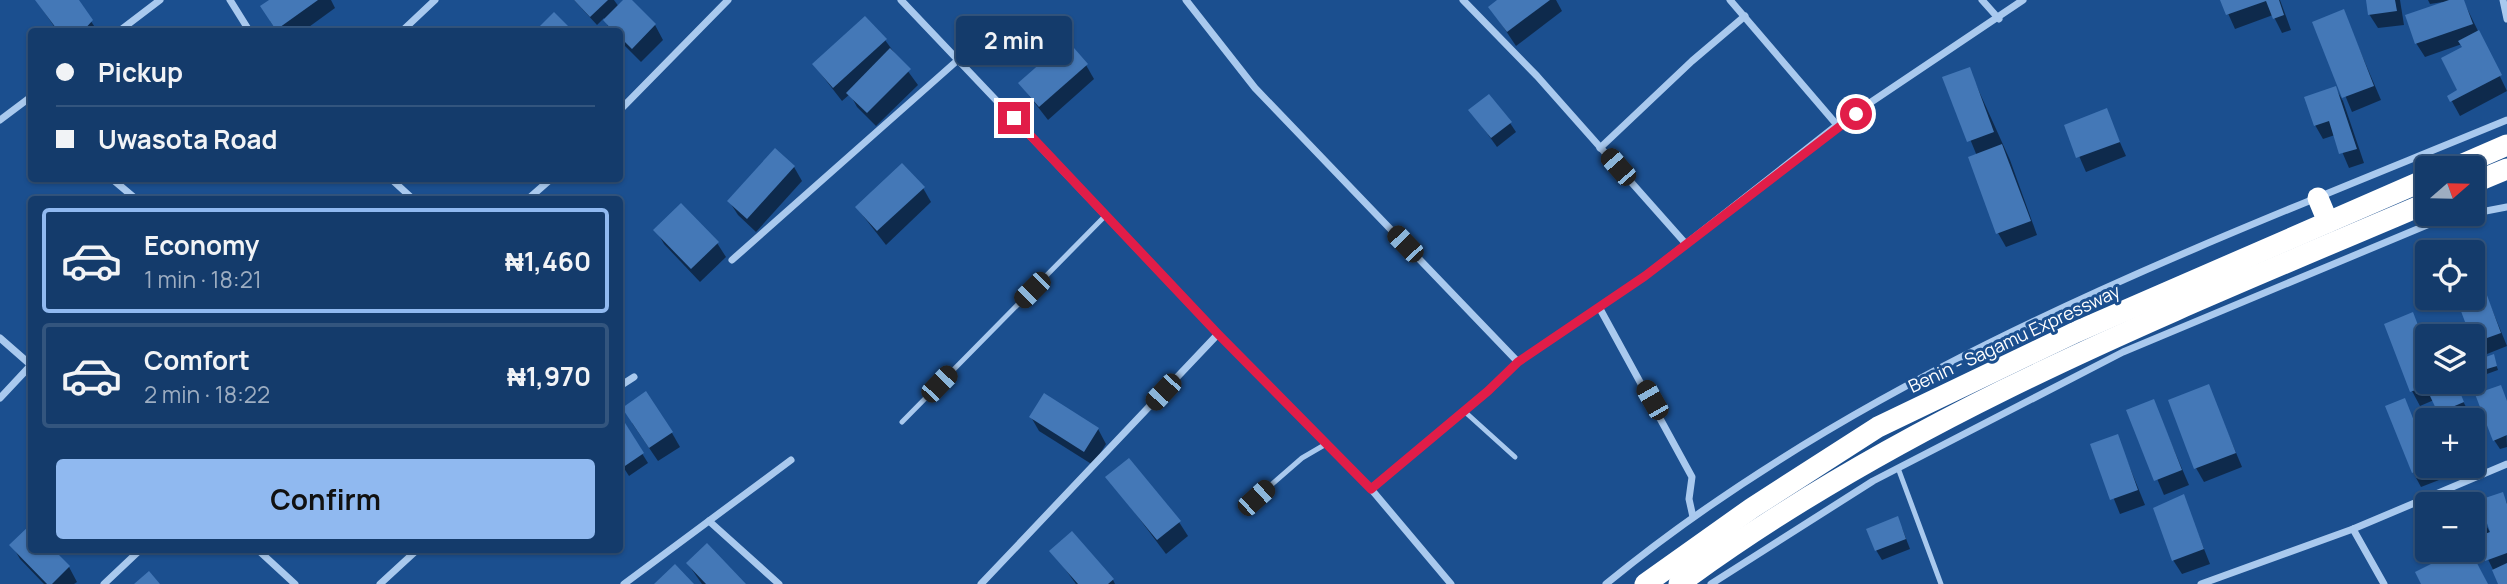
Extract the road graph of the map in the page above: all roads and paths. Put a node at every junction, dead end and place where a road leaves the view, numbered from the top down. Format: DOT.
graph roads {
  1 [pos="160,0"];
  2 [pos="230,0"];
  3 [pos="435,0"];
  4 [pos="728,0"];
  5 [pos="901,0"];
  6 [pos="1186,0"];
  7 [pos="1463,0"];
  8 [pos="1730,0"];
  9 [pos="1982,0"];
  10 [pos="2023,0"];
  11 [pos="2503,0"];
  12 [pos="1745,16"];
  13 [pos="2000,19"];
  14 [pos="2507,19"];
  15 [pos="123,28"];
  16 [pos="248,28"];
  17 [pos="405,28"];
  18 [pos="959,59"];
  19 [pos="28,101"];
  20 [pos="623,107"];
  21 [pos="0,120"];
  22 [pos="2507,120"];
  23 [pos="1837,125"];
  24 [pos="2507,145"];
  25 [pos="1600,148"];
  26 [pos="2482,156"];
  27 [pos="2507,169"];
  28 [pos="2485,178"];
  29 [pos="116,182"];
  30 [pos="394,182"];
  31 [pos="547,182"];
  32 [pos="2415,185"];
  33 [pos="132,196"];
  34 [pos="410,196"];
  35 [pos="532,196"];
  36 [pos="2318,198"];
  37 [pos="2507,207"];
  38 [pos="2415,208"];
  39 [pos="1106,215"];
  40 [pos="2328,222"];
  41 [pos="1686,244"];
  42 [pos="732,260"];
  43 [pos="1599,307"];
  44 [pos="1218,334"];
  45 [pos="0,338"];
  46 [pos="28,362"];
  47 [pos="1518,362"];
  48 [pos="28,368"];
  49 [pos="634,377"];
  50 [pos="623,384"];
  51 [pos="0,398"];
  52 [pos="1464,411"];
  53 [pos="902,422"];
  54 [pos="1326,444"];
  55 [pos="1515,457"];
  56 [pos="791,460"];
  57 [pos="2507,464"];
  58 [pos="1898,468"];
  59 [pos="1371,489"];
  60 [pos="1256,498"];
  61 [pos="1693,517"];
  62 [pos="709,521"];
  63 [pos="2353,529"];
  64 [pos="137,553"];
  65 [pos="261,553"];
  66 [pos="414,553"];
  67 [pos="104,584"];
  68 [pos="295,584"];
  69 [pos="380,584"];
  70 [pos="624,584"];
  71 [pos="779,584"];
  72 [pos="981,584"];
  73 [pos="1451,584"];
  74 [pos="1606,584"];
  75 [pos="1645,584"];
  76 [pos="1679,584"];
  77 [pos="1711,584"];
  78 [pos="1941,584"];
  79 [pos="2202,584"];
  80 [pos="2384,584"];
  1 -- 15 [label="street"];
  2 -- 16 [label="street"];
  3 -- 17 [label="street"];
  4 -- 20 [label="street"];
  5 -- 18 [label="street"];
  6 -- 47 [label="street"];
  7 -- 25 [label="street"];
  8 -- 12 [label="street"];
  9 -- 13 [label="street"];
  10 -- 13 [label="street"];
  11 -- 14 [label="street"];
  12 -- 23 [label="street"];
  12 -- 25 [label="street"];
  13 -- 23 [label="street"];
  18 -- 39 [label="street"];
  18 -- 42 [label="street"];
  19 -- 21 [label="street"];
  22 -- 36 [label="street"];
  23 -- 41 [label="street"];
  24 -- 26 [label="highway"];
  25 -- 41 [label="street"];
  27 -- 28 [label="highway"];
  29 -- 33 [label="street"];
  30 -- 34 [label="street"];
  31 -- 35 [label="street"];
  32 -- 40 [label="highway, Benin - Sagamu Expressway"];
  36 -- 40 [label="highway"];
  36 -- 61 [label="street"];
  37 -- 58 [label="street"];
  38 -- 76 [label="highway"];
  39 -- 44 [label="street"];
  39 -- 53 [label="lane"];
  40 -- 75 [label="highway, Benin - Sagamu Expressway"];
  41 -- 43 [label="street"];
  43 -- 47 [label="street"];
  43 -- 61 [label="street"];
  44 -- 54 [label="street"];
  44 -- 72 [label="street"];
  45 -- 46 [label="street"];
  47 -- 52 [label="street"];
  48 -- 51 [label="street"];
  49 -- 50 [label="street"];
  52 -- 55 [label="lane"];
  52 -- 59 [label="street"];
  54 -- 59 [label="street"];
  54 -- 60 [label="lane"];
  56 -- 62 [label="street"];
  57 -- 63 [label="street"];
  58 -- 77 [label="street"];
  58 -- 78 [label="lane"];
  59 -- 73 [label="street"];
  61 -- 74 [label="street"];
  62 -- 70 [label="street"];
  62 -- 71 [label="street"];
  63 -- 79 [label="street"];
  63 -- 80 [label="street"];
  64 -- 67 [label="street"];
  65 -- 68 [label="street"];
  66 -- 69 [label="street"];
}
